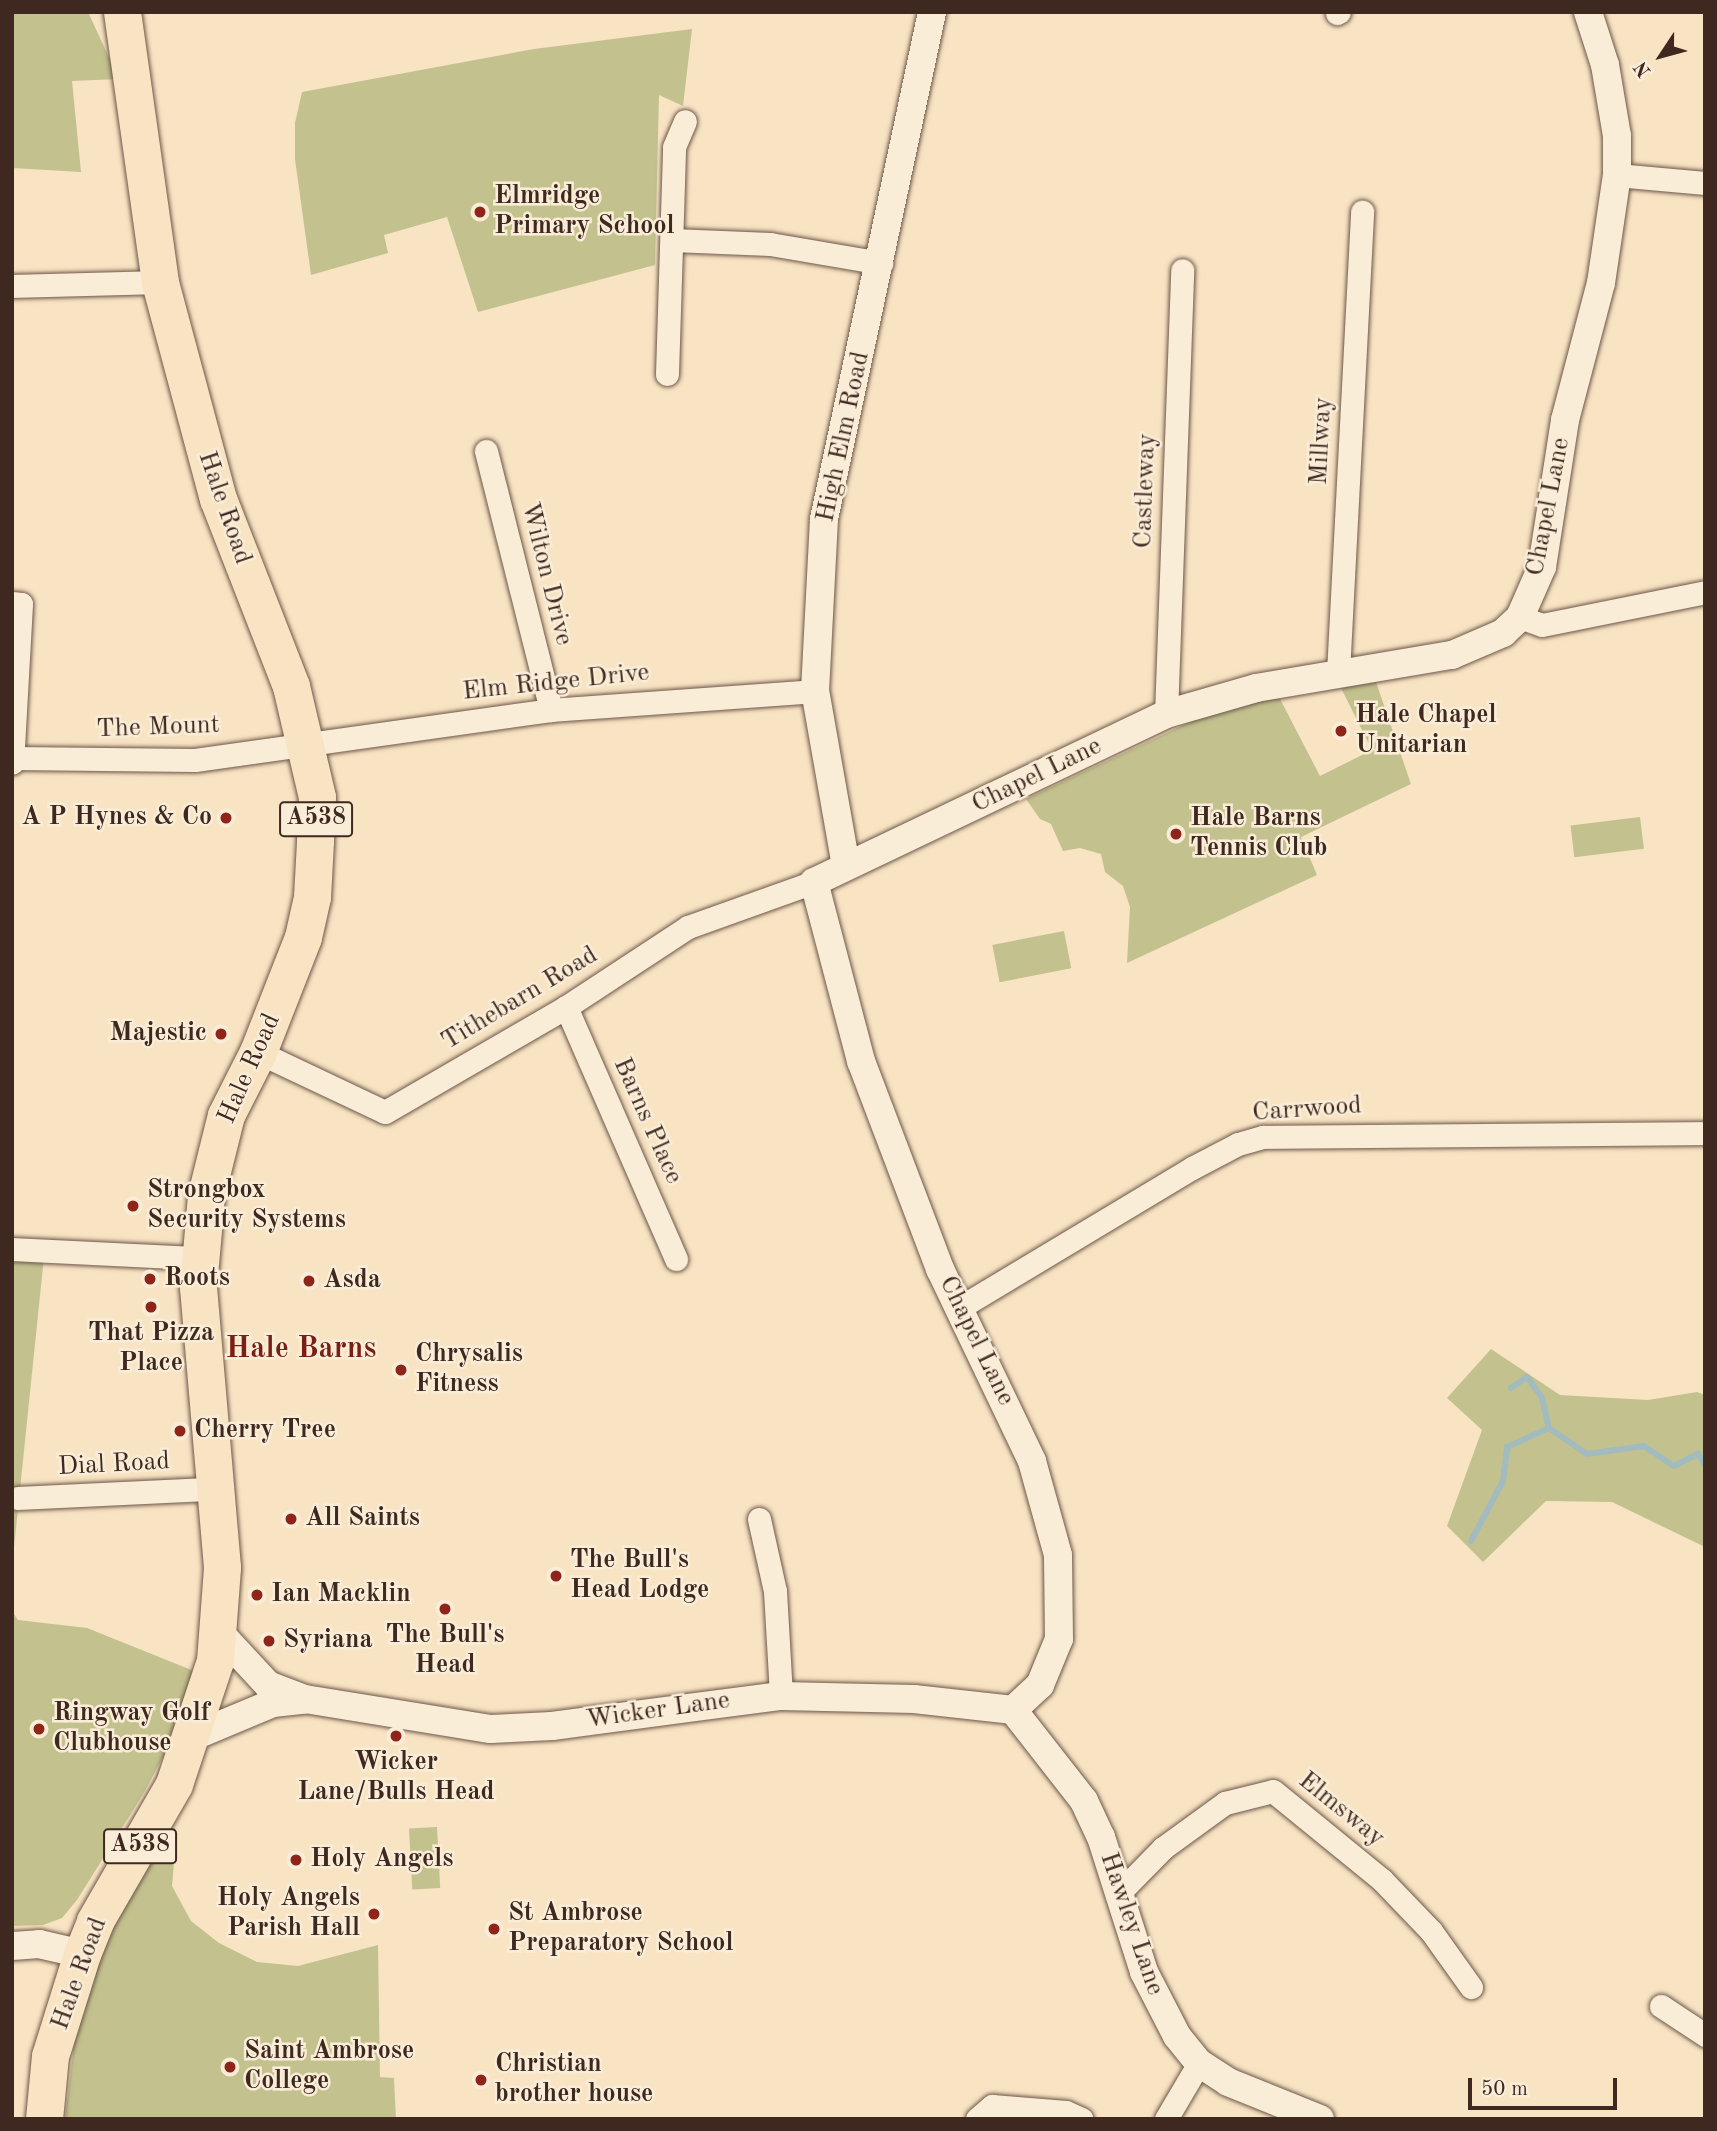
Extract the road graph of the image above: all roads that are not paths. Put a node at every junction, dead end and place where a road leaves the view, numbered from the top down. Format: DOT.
graph roads {
  1 [pos="122,12"];
  2 [pos="932,12"];
  3 [pos="1588,12"];
  4 [pos="685,121"];
  5 [pos="1617,174"];
  6 [pos="1705,183"];
  7 [pos="1362,212"];
  8 [pos="672,240"];
  9 [pos="881,263"];
  10 [pos="1182,270"];
  11 [pos="160,282"];
  12 [pos="12,286"];
  13 [pos="667,374"];
  14 [pos="486,451"];
  15 [pos="1705,592"];
  16 [pos="12,603"];
  17 [pos="1520,617"];
  18 [pos="1338,673"];
  19 [pos="815,691"];
  20 [pos="551,710"];
  21 [pos="1166,714"];
  22 [pos="304,741"];
  23 [pos="13,761"];
  24 [pos="846,866"];
  25 [pos="814,882"];
  26 [pos="566,1007"];
  27 [pos="258,1052"];
  28 [pos="1705,1133"];
  29 [pos="12,1249"];
  30 [pos="199,1258"];
  31 [pos="676,1259"];
  32 [pos="959,1308"];
  33 [pos="212,1489"];
  34 [pos="18,1498"];
  35 [pos="759,1519"];
  36 [pos="218,1631"];
  37 [pos="781,1696"];
  38 [pos="305,1699"];
  39 [pos="1013,1710"];
  40 [pos="194,1736"];
  41 [pos="1117,1895"];
  42 [pos="12,1946"];
  43 [pos="82,1954"];
  44 [pos="1471,1987"];
  45 [pos="1661,2006"];
  46 [pos="1705,2035"];
  47 [pos="1199,2063"];
  48 [pos="44,2119"];
  49 [pos="977,2119"];
  50 [pos="1082,2119"];
  51 [pos="1166,2119"];
  52 [pos="1320,2119"];
  1 -- 11 [label="main road, Hale Road / A538"];
  2 -- 9 [label="street, High Elm Road"];
  3 -- 5 [label="street, Chapel Lane"];
  4 -- 8 [label="street"];
  5 -- 6 [label="street"];
  5 -- 17 [label="street, Chapel Lane"];
  7 -- 18 [label="street, Millway"];
  8 -- 9 [label="street"];
  8 -- 13 [label="street"];
  9 -- 19 [label="street, High Elm Road"];
  10 -- 21 [label="street, Castleway"];
  11 -- 12 [label="street"];
  11 -- 22 [label="main road, Hale Road / A538"];
  14 -- 20 [label="street, Wilton Drive"];
  15 -- 17 [label="street"];
  16 -- 23 [label="street, The Mount"];
  17 -- 18 [label="street, Chapel Lane"];
  18 -- 21 [label="street, Chapel Lane"];
  19 -- 20 [label="street, Elm Ridge Drive"];
  19 -- 24 [label="street, High Elm Road"];
  20 -- 22 [label="street, Elm Ridge Drive"];
  21 -- 24 [label="street, Chapel Lane"];
  22 -- 23 [label="street, The Mount"];
  22 -- 27 [label="main road, Hale Road / A538"];
  24 -- 25 [label="street, Chapel Lane"];
  25 -- 26 [label="street, Tithebarn Road"];
  25 -- 32 [label="street, Chapel Lane"];
  26 -- 27 [label="street, Tithebarn Road"];
  26 -- 31 [label="street, Barns Place"];
  27 -- 30 [label="main road, Hale Road / A538"];
  28 -- 32 [label="street, Carrwood"];
  29 -- 30 [label="street"];
  30 -- 33 [label="main road, Hale Road / A538"];
  32 -- 39 [label="street, Chapel Lane"];
  33 -- 34 [label="street, Dial Road"];
  33 -- 36 [label="main road, Hale Road / A538"];
  35 -- 37 [label="street"];
  36 -- 38 [label="street, Wicker Lane"];
  36 -- 40 [label="main road, Hale Road"];
  37 -- 38 [label="street, Wicker Lane"];
  37 -- 39 [label="street, Wicker Lane"];
  38 -- 40 [label="street, Wicker Lane"];
  39 -- 41 [label="street, Hawley Lane"];
  40 -- 43 [label="main road, Hale Road / A538"];
  41 -- 44 [label="street, Elmsway"];
  41 -- 47 [label="street, Hawley Lane"];
  42 -- 43 [label="street"];
  43 -- 48 [label="main road, Hale Road / A538"];
  45 -- 46 [label="street"];
  47 -- 51 [label="street"];
  47 -- 52 [label="street, Hawley Lane"];
  49 -- 50 [label="street"];
}
